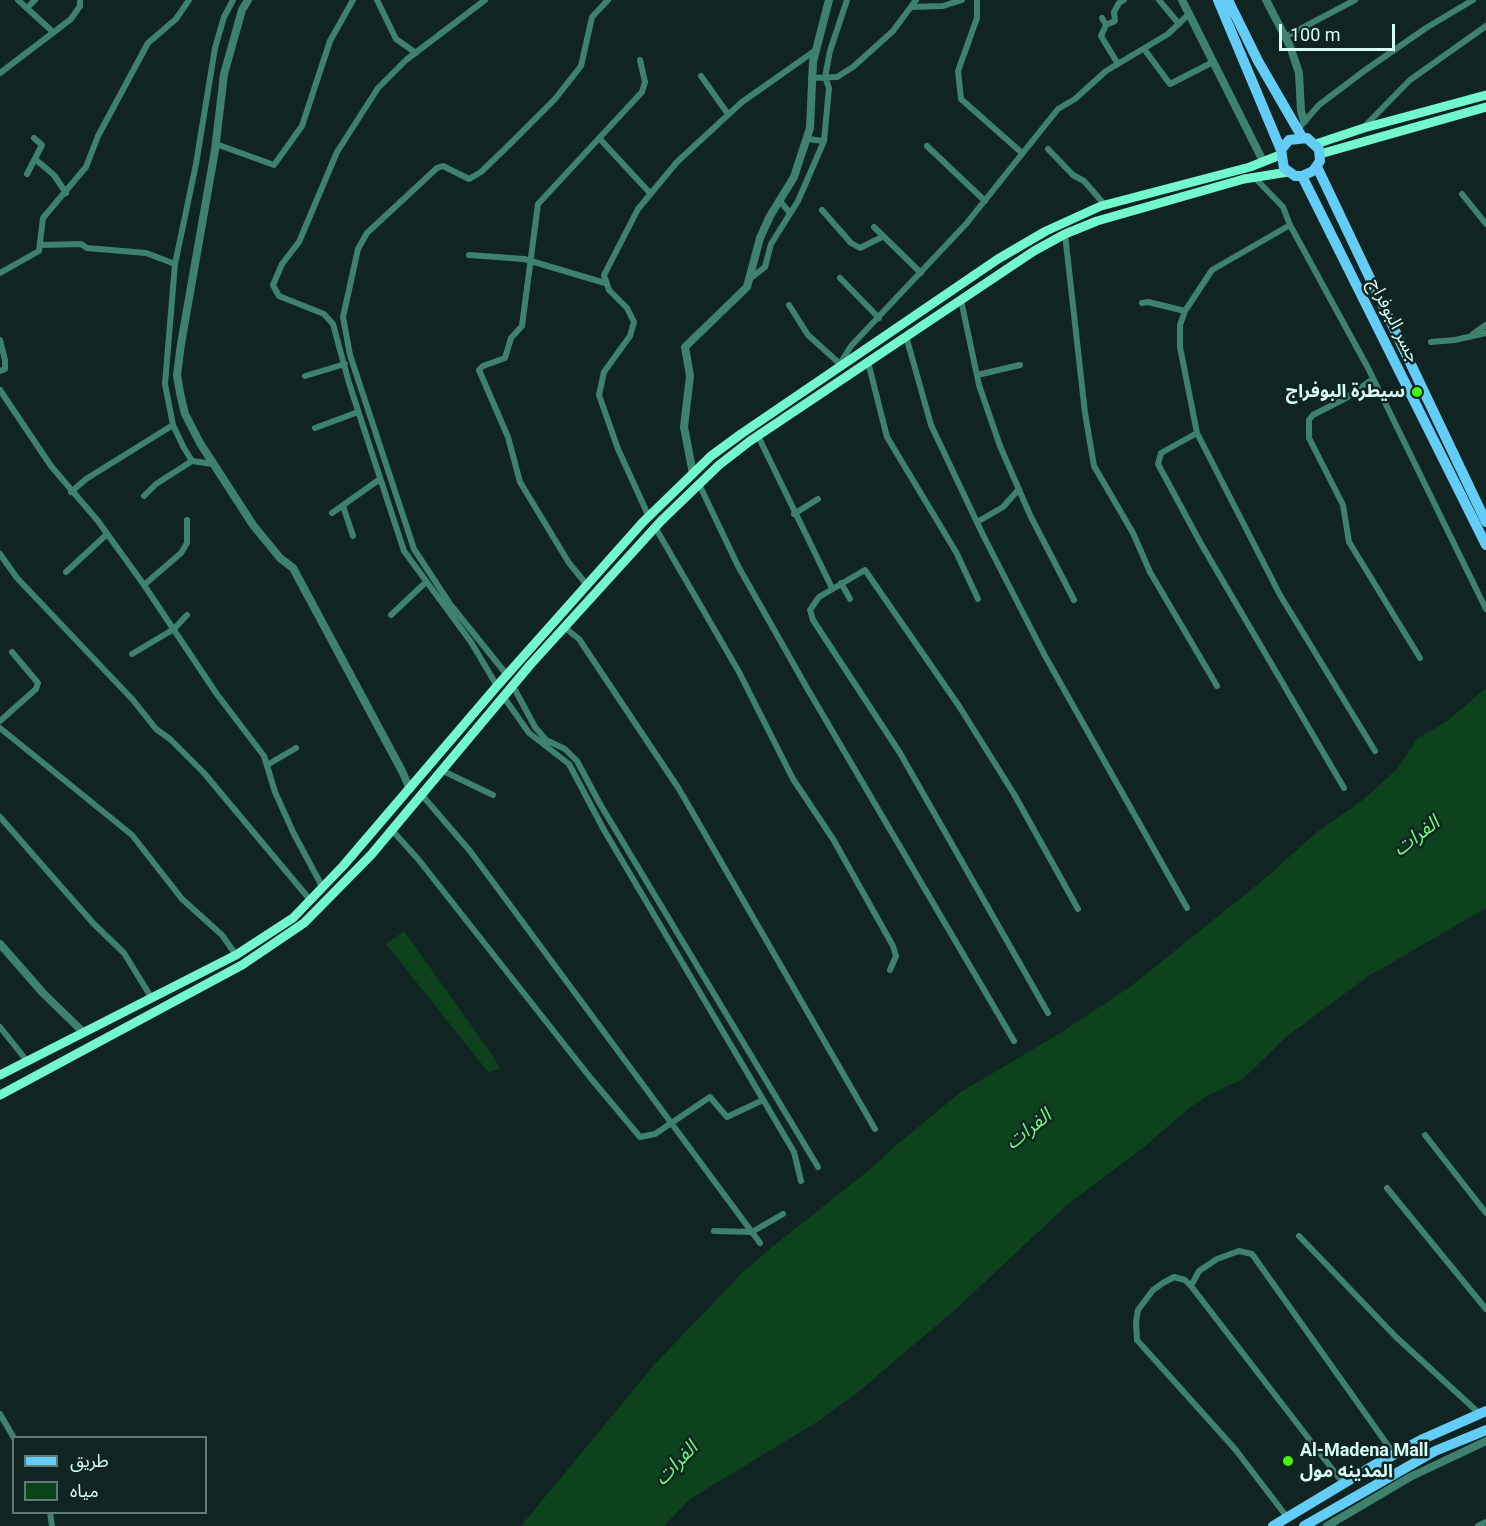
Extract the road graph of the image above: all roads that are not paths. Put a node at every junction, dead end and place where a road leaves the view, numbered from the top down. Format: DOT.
graph roads {
  1 [pos="18,0"];
  2 [pos="35,0"];
  3 [pos="80,0"];
  4 [pos="189,0"];
  5 [pos="233,0"];
  6 [pos="248,0"];
  7 [pos="352,0"];
  8 [pos="377,0"];
  9 [pos="485,0"];
  10 [pos="608,0"];
  11 [pos="829,0"];
  12 [pos="847,0"];
  13 [pos="916,0"];
  14 [pos="962,0"];
  15 [pos="977,0"];
  16 [pos="1124,0"];
  17 [pos="1159,0"];
  18 [pos="1182,0"];
  19 [pos="1218,0"];
  20 [pos="1228,0"];
  21 [pos="1266,0"];
  22 [pos="1355,0"];
  23 [pos="1473,0"];
  24 [pos="911,7"];
  25 [pos="27,8"];
  26 [pos="1189,14"];
  27 [pos="1102,18"];
  28 [pos="1179,24"];
  29 [pos="1106,25"];
  30 [pos="1486,26"];
  31 [pos="53,32"];
  32 [pos="1285,37"];
  33 [pos="1144,49"];
  34 [pos="816,50"];
  35 [pos="416,53"];
  36 [pos="640,60"];
  37 [pos="1213,62"];
  38 [pos="1118,64"];
  39 [pos="0,73"];
  40 [pos="701,76"];
  41 [pos="825,77"];
  42 [pos="811,78"];
  43 [pos="1486,95"];
  44 [pos="1486,107"];
  45 [pos="728,114"];
  46 [pos="1364,128"];
  47 [pos="1301,129"];
  48 [pos="34,138"];
  49 [pos="599,138"];
  50 [pos="808,139"];
  51 [pos="824,141"];
  52 [pos="216,144"];
  53 [pos="927,146"];
  54 [pos="1048,149"];
  55 [pos="1318,149"];
  56 [pos="1022,153"];
  57 [pos="1281,153"];
  58 [pos="34,159"];
  59 [pos="1263,161"];
  60 [pos="1317,167"];
  61 [pos="1288,172"];
  62 [pos="27,174"];
  63 [pos="1302,176"];
  64 [pos="1254,177"];
  65 [pos="649,192"];
  66 [pos="66,194"];
  67 [pos="1462,194"];
  68 [pos="779,200"];
  69 [pos="985,201"];
  70 [pos="1105,205"];
  71 [pos="822,210"];
  72 [pos="790,213"];
  73 [pos="1486,224"];
  74 [pos="1290,225"];
  75 [pos="874,227"];
  76 [pos="1065,234"];
  77 [pos="882,237"];
  78 [pos="41,245"];
  79 [pos="469,255"];
  80 [pos="529,261"];
  81 [pos="175,264"];
  82 [pos="0,273"];
  83 [pos="921,273"];
  84 [pos="751,278"];
  85 [pos="840,278"];
  86 [pos="605,284"];
  87 [pos="961,300"];
  88 [pos="1142,303"];
  89 [pos="789,305"];
  90 [pos="1185,311"];
  91 [pos="879,318"];
  92 [pos="1486,325"];
  93 [pos="1486,333"];
  94 [pos="906,336"];
  95 [pos="1468,337"];
  96 [pos="0,340"];
  97 [pos="1431,342"];
  98 [pos="868,362"];
  99 [pos="345,364"];
  100 [pos="838,365"];
  101 [pos="1020,365"];
  102 [pos="0,371"];
  103 [pos="977,375"];
  104 [pos="305,376"];
  105 [pos="1373,379"];
  106 [pos="807,389"];
  107 [pos="0,390"];
  108 [pos="813,399"];
  109 [pos="358,412"];
  110 [pos="173,425"];
  111 [pos="315,428"];
  112 [pos="1197,433"];
  113 [pos="758,436"];
  114 [pos="192,461"];
  115 [pos="213,464"];
  116 [pos="693,474"];
  117 [pos="380,479"];
  118 [pos="699,484"];
  119 [pos="1018,489"];
  120 [pos="71,492"];
  121 [pos="144,496"];
  122 [pos="818,499"];
  123 [pos="343,506"];
  124 [pos="332,513"];
  125 [pos="794,514"];
  126 [pos="649,517"];
  127 [pos="187,520"];
  128 [pos="976,522"];
  129 [pos="1482,525"];
  130 [pos="655,527"];
  131 [pos="106,535"];
  132 [pos="353,536"];
  133 [pos="1486,545"];
  134 [pos="0,554"];
  135 [pos="66,572"];
  136 [pos="426,582"];
  137 [pos="841,583"];
  138 [pos="144,585"];
  139 [pos="587,585"];
  140 [pos="832,588"];
  141 [pos="850,599"];
  142 [pos="978,599"];
  143 [pos="1074,600"];
  144 [pos="1486,609"];
  145 [pos="563,612"];
  146 [pos="187,615"];
  147 [pos="391,615"];
  148 [pos="567,623"];
  149 [pos="174,629"];
  150 [pos="12,652"];
  151 [pos="132,654"];
  152 [pos="1420,658"];
  153 [pos="507,675"];
  154 [pos="497,686"];
  155 [pos="513,686"];
  156 [pos="1216,686"];
  157 [pos="503,696"];
  158 [pos="0,721"];
  159 [pos="0,728"];
  160 [pos="296,748"];
  161 [pos="1375,751"];
  162 [pos="267,765"];
  163 [pos="441,770"];
  164 [pos="1344,788"];
  165 [pos="410,789"];
  166 [pos="421,794"];
  167 [pos="493,795"];
  168 [pos="0,816"];
  169 [pos="391,830"];
  170 [pos="323,888"];
  171 [pos="312,901"];
  172 [pos="1187,908"];
  173 [pos="1078,909"];
  174 [pos="0,944"];
  175 [pos="236,955"];
  176 [pos="890,970"];
  177 [pos="151,997"];
  178 [pos="1048,1013"];
  179 [pos="111,1017"];
  180 [pos="0,1027"];
  181 [pos="83,1032"];
  182 [pos="119,1032"];
  183 [pos="1014,1041"];
  184 [pos="27,1061"];
  185 [pos="0,1076"];
  186 [pos="0,1095"];
  187 [pos="763,1100"];
  188 [pos="670,1124"];
  189 [pos="875,1129"];
  190 [pos="1425,1135"];
  191 [pos="818,1167"];
  192 [pos="801,1181"];
  193 [pos="1386,1188"];
  194 [pos="1486,1213"];
  195 [pos="783,1214"];
  196 [pos="714,1231"];
  197 [pos="752,1232"];
  198 [pos="1299,1236"];
  199 [pos="760,1243"];
  200 [pos="1191,1286"];
  201 [pos="1486,1309"];
  202 [pos="1483,1413"];
  203 [pos="0,1414"];
  204 [pos="1486,1430"];
  205 [pos="13,1436"];
  206 [pos="1486,1441"];
  207 [pos="1394,1454"];
  208 [pos="1343,1483"];
  209 [pos="1287,1517"];
  210 [pos="1486,1522"];
  211 [pos="1273,1526"];
  212 [pos="1304,1526"];
  213 [pos="1328,1526"];
  214 [pos="1478,1526"];
  1 -- 25 [label="street"];
  2 -- 25 [label="street"];
  3 -- 31 [label="street"];
  4 -- 66 [label="street"];
  5 -- 81 [label="street"];
  6 -- 52 [label="street"];
  7 -- 52 [label="street"];
  8 -- 35 [label="street"];
  9 -- 35 [label="street"];
  10 -- 153 [label="street"];
  11 -- 34 [label="street"];
  12 -- 41 [label="street"];
  13 -- 24 [label="street"];
  14 -- 24 [label="street"];
  15 -- 56 [label="street"];
  16 -- 29 [label="street"];
  17 -- 28 [label="street"];
  18 -- 26 [label="street"];
  19 -- 57 [label="main road"];
  20 -- 47 [label="main road"];
  21 -- 32 [label="street"];
  22 -- 32 [label="street"];
  23 -- 47 [label="street"];
  24 -- 41 [label="street"];
  25 -- 31 [label="street"];
  26 -- 28 [label="street"];
  26 -- 37 [label="street"];
  27 -- 29 [label="street"];
  28 -- 33 [label="street"];
  29 -- 38 [label="street"];
  30 -- 46 [label="street"];
  31 -- 39 [label="street"];
  32 -- 47 [label="street"];
  33 -- 37 [label="street"];
  33 -- 38 [label="street"];
  34 -- 42 [label="street"];
  34 -- 45 [label="street"];
  35 -- 99 [label="street"];
  36 -- 49 [label="street"];
  37 -- 59 [label="street"];
  38 -- 56 [label="street"];
  40 -- 45 [label="street"];
  41 -- 42 [label="street"];
  41 -- 51 [label="street"];
  42 -- 50 [label="street"];
  43 -- 46 [label="main road"];
  44 -- 55 [label="main road"];
  45 -- 65 [label="street"];
  46 -- 55 [label="main road"];
  47 -- 55 [label="main road"];
  47 -- 57 [label="main road"];
  48 -- 58 [label="street"];
  49 -- 65 [label="street"];
  49 -- 80 [label="street"];
  50 -- 51 [label="street"];
  50 -- 68 [label="street"];
  51 -- 72 [label="street"];
  52 -- 115 [label="street"];
  53 -- 69 [label="street"];
  54 -- 70 [label="street"];
  55 -- 60 [label="main road"];
  56 -- 69 [label="street"];
  57 -- 59 [label="main road"];
  57 -- 61 [label="main road"];
  58 -- 62 [label="street"];
  58 -- 66 [label="street"];
  59 -- 70 [label="main road"];
  60 -- 63 [label="main road"];
  60 -- 129 [label="main road, جسر البوفراج"];
  61 -- 63 [label="main road"];
  61 -- 64 [label="main road"];
  63 -- 129 [label="main road, جسر البوفراج"];
  64 -- 74 [label="street"];
  64 -- 76 [label="main road"];
  65 -- 86 [label="street"];
  66 -- 78 [label="street"];
  67 -- 73 [label="street"];
  68 -- 72 [label="street"];
  68 -- 84 [label="street"];
  69 -- 83 [label="street"];
  70 -- 100 [label="main road"];
  71 -- 77 [label="street"];
  72 -- 84 [label="street"];
  74 -- 90 [label="street"];
  74 -- 105 [label="street"];
  75 -- 77 [label="street"];
  76 -- 87 [label="main road"];
  76 -- 156 [label="street"];
  77 -- 83 [label="street"];
  78 -- 81 [label="street"];
  78 -- 82 [label="street"];
  79 -- 80 [label="street"];
  80 -- 86 [label="street"];
  80 -- 139 [label="street"];
  81 -- 110 [label="street"];
  83 -- 91 [label="street"];
  84 -- 116 [label="street"];
  85 -- 91 [label="street"];
  86 -- 126 [label="street"];
  87 -- 94 [label="main road"];
  87 -- 103 [label="street"];
  88 -- 90 [label="street"];
  89 -- 100 [label="street"];
  90 -- 112 [label="street"];
  91 -- 100 [label="street"];
  92 -- 95 [label="street"];
  93 -- 95 [label="street"];
  94 -- 98 [label="main road"];
  94 -- 128 [label="street"];
  95 -- 97 [label="street"];
  96 -- 102 [label="street"];
  98 -- 108 [label="main road"];
  98 -- 142 [label="street"];
  99 -- 104 [label="street"];
  99 -- 109 [label="street"];
  100 -- 106 [label="main road"];
  101 -- 103 [label="street"];
  103 -- 119 [label="street"];
  105 -- 144 [label="street"];
  105 -- 152 [label="street"];
  106 -- 108 [label="main road"];
  106 -- 116 [label="main road"];
  107 -- 120 [label="street"];
  108 -- 113 [label="main road"];
  109 -- 111 [label="street"];
  109 -- 117 [label="street"];
  110 -- 114 [label="street"];
  110 -- 120 [label="street"];
  112 -- 161 [label="street"];
  112 -- 164 [label="street"];
  113 -- 118 [label="main road"];
  113 -- 125 [label="street"];
  114 -- 115 [label="street"];
  114 -- 121 [label="street"];
  115 -- 165 [label="street"];
  116 -- 126 [label="main road"];
  117 -- 123 [label="street"];
  117 -- 136 [label="street"];
  118 -- 130 [label="main road"];
  118 -- 183 [label="street"];
  119 -- 128 [label="street"];
  119 -- 143 [label="street"];
  120 -- 131 [label="street"];
  122 -- 125 [label="street"];
  123 -- 124 [label="street"];
  123 -- 132 [label="street"];
  125 -- 140 [label="street"];
  126 -- 139 [label="main road"];
  127 -- 138 [label="street"];
  128 -- 172 [label="street"];
  129 -- 133 [label="main road, جسر البوفراج"];
  130 -- 148 [label="main road"];
  130 -- 176 [label="street"];
  131 -- 135 [label="street"];
  131 -- 138 [label="street"];
  134 -- 171 [label="street"];
  136 -- 147 [label="street"];
  136 -- 154 [label="street"];
  137 -- 140 [label="street"];
  137 -- 141 [label="street"];
  137 -- 173 [label="street"];
  138 -- 149 [label="street"];
  139 -- 145 [label="main road"];
  140 -- 178 [label="street"];
  145 -- 148 [label="main road"];
  145 -- 153 [label="main road"];
  146 -- 149 [label="street"];
  148 -- 155 [label="main road"];
  148 -- 189 [label="street"];
  149 -- 151 [label="street"];
  149 -- 162 [label="street"];
  150 -- 158 [label="street"];
  153 -- 154 [label="main road"];
  154 -- 165 [label="main road"];
  155 -- 157 [label="main road"];
  155 -- 191 [label="street"];
  157 -- 163 [label="main road"];
  157 -- 187 [label="street"];
  159 -- 175 [label="street"];
  160 -- 162 [label="street"];
  162 -- 170 [label="street"];
  163 -- 166 [label="main road"];
  163 -- 167 [label="street"];
  165 -- 170 [label="main road"];
  166 -- 169 [label="main road"];
  166 -- 188 [label="street"];
  168 -- 177 [label="street"];
  169 -- 182 [label="main road"];
  169 -- 188 [label="street"];
  170 -- 171 [label="main road"];
  171 -- 175 [label="main road"];
  174 -- 181 [label="street"];
  175 -- 177 [label="main road"];
  177 -- 179 [label="main road"];
  179 -- 181 [label="main road"];
  179 -- 182 [label="main road"];
  180 -- 184 [label="street"];
  181 -- 184 [label="main road"];
  182 -- 186 [label="main road"];
  184 -- 185 [label="main road"];
  187 -- 188 [label="street"];
  187 -- 192 [label="street"];
  188 -- 197 [label="street"];
  190 -- 194 [label="street"];
  193 -- 201 [label="street"];
  195 -- 197 [label="street"];
  196 -- 197 [label="street"];
  197 -- 199 [label="street"];
  198 -- 202 [label="street"];
  200 -- 207 [label="street"];
  200 -- 208 [label="street"];
  200 -- 209 [label="street"];
  202 -- 207 [label="main road"];
  203 -- 205 [label="street"];
  204 -- 212 [label="main road"];
  206 -- 213 [label="street"];
  207 -- 208 [label="main road"];
  208 -- 209 [label="main road"];
  209 -- 211 [label="main road"];
  210 -- 214 [label="street"];
}
